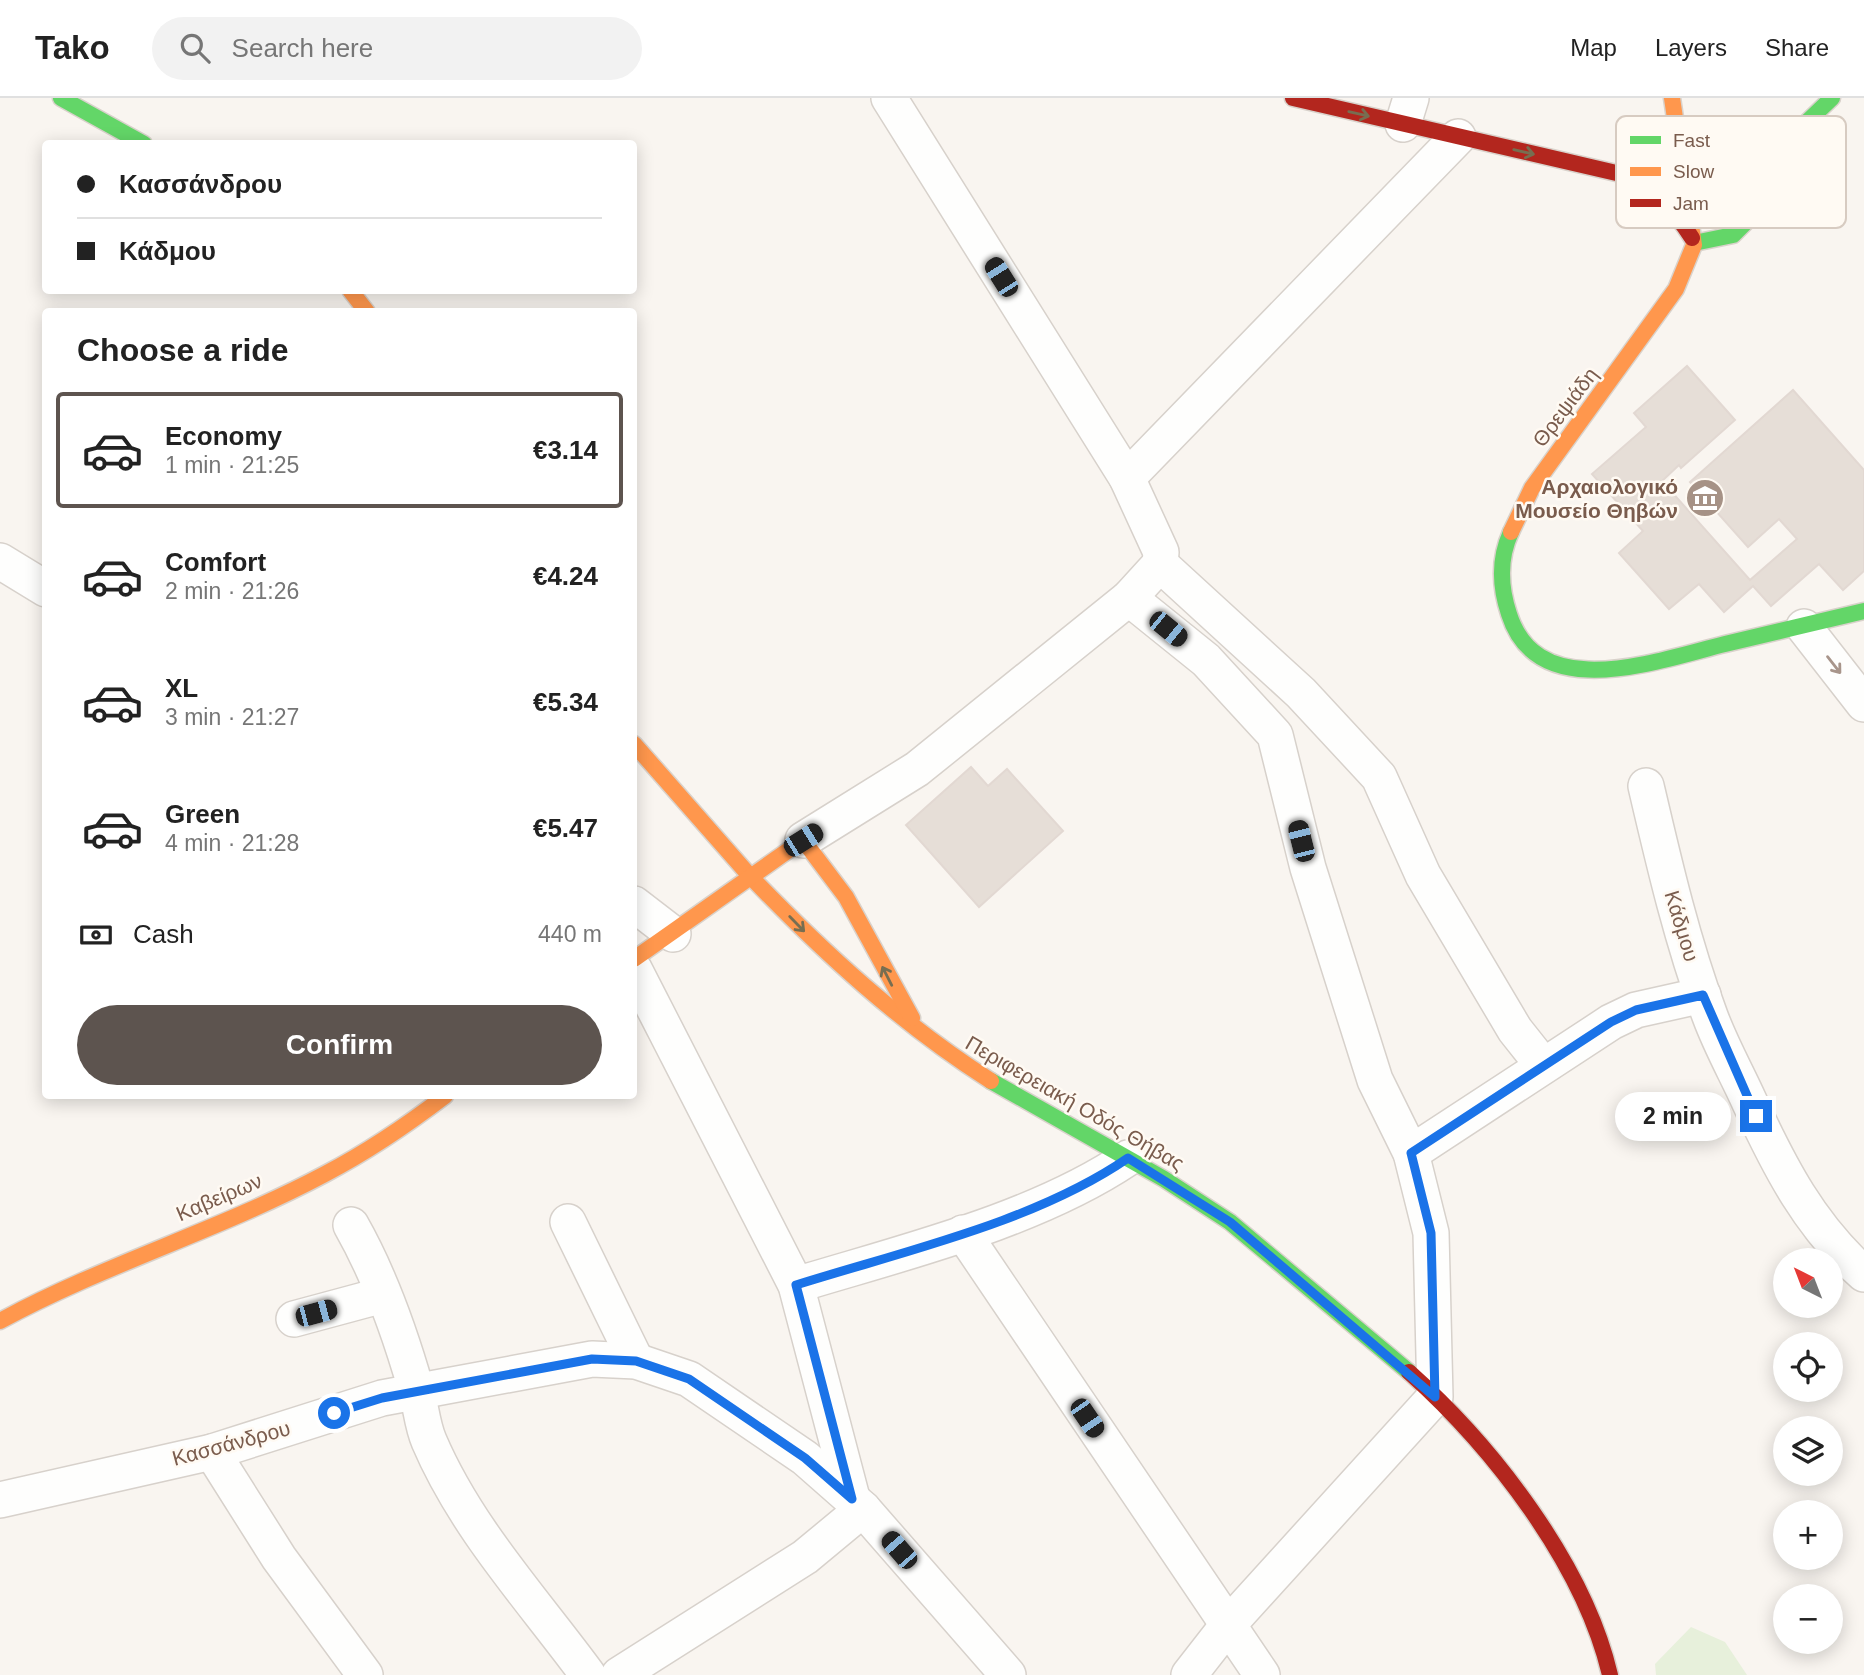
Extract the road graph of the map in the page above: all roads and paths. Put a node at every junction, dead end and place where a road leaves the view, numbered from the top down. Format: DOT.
graph roads {
  1 [pos="61,98"];
  2 [pos="889,98"];
  3 [pos="1293,98"];
  4 [pos="1672,98"];
  5 [pos="1832,98"];
  6 [pos="1407,111"];
  7 [pos="1675,116"];
  8 [pos="1813,116"];
  9 [pos="1458,137"];
  10 [pos="137,140"];
  11 [pos="1616,173"];
  12 [pos="1685,228"];
  13 [pos="1693,228"];
  14 [pos="1740,228"];
  15 [pos="1695,243"];
  16 [pos="353,294"];
  17 [pos="364,308"];
  18 [pos="1128,478"];
  19 [pos="0,561"];
  20 [pos="1160,564"];
  21 [pos="42,587"];
  22 [pos="1129,598"];
  23 [pos="1864,611"];
  24 [pos="1804,626"];
  25 [pos="1864,704"];
  26 [pos="638,760"];
  27 [pos="1646,786"];
  28 [pos="803,840"];
  29 [pos="750,875"];
  30 [pos="637,906"];
  31 [pos="673,934"];
  32 [pos="637,957"];
  33 [pos="637,975"];
  34 [pos="1703,995"];
  35 [pos="923,1034"];
  36 [pos="1542,1064"];
  37 [pos="441,1099"];
  38 [pos="1411,1153"];
  39 [pos="1128,1158"];
  40 [pos="568,1222"];
  41 [pos="351,1225"];
  42 [pos="962,1233"];
  43 [pos="1864,1274"];
  44 [pos="796,1285"];
  45 [pos="383,1295"];
  46 [pos="294,1320"];
  47 [pos="0,1321"];
  48 [pos="636,1361"];
  49 [pos="417,1391"];
  50 [pos="1435,1397"];
  51 [pos="212,1452"];
  52 [pos="0,1500"];
  53 [pos="858,1504"];
  54 [pos="1228,1625"];
  55 [pos="365,1675"];
  56 [pos="589,1675"];
  57 [pos="620,1675"];
  58 [pos="1007,1675"];
  59 [pos="1189,1675"];
  60 [pos="1262,1675"];
  61 [pos="1610,1675"];
  1 -- 10 [label="main road"];
  2 -- 18 [label="street"];
  3 -- 6 [label="main road, one-way"];
  4 -- 7 [label="main road"];
  5 -- 8 [label="main road"];
  6 -- 9 [label="main road"];
  9 -- 11 [label="main road, one-way"];
  9 -- 18 [label="street"];
  12 -- 15 [label="main road"];
  13 -- 15 [label="main road"];
  14 -- 15 [label="main road"];
  15 -- 24 [label="main road, Θρεψιάδη"];
  16 -- 17 [label="main road"];
  18 -- 20 [label="street"];
  19 -- 21 [label="street"];
  20 -- 22 [label="street"];
  20 -- 36 [label="street"];
  22 -- 28 [label="street"];
  22 -- 38 [label="street"];
  23 -- 24 [label="main road, Θρεψιάδη"];
  24 -- 25 [label="street, one-way"];
  26 -- 29 [label="main road, Περιφερειακή Οδός Θήβας"];
  27 -- 34 [label="street, Κάδμου"];
  28 -- 29 [label="main road"];
  35 -- 28 [label="main road, Περιφερειακή Οδός Θήβας, one-way"];
  29 -- 31 [label="main road"];
  29 -- 35 [label="main road, Περιφερειακή Οδός Θήβας, one-way"];
  30 -- 31 [label="street"];
  31 -- 32 [label="main road"];
  33 -- 44 [label="street"];
  34 -- 36 [label="street"];
  34 -- 43 [label="street, Κάδμου"];
  35 -- 39 [label="main road, Περιφερειακή Οδός Θήβας"];
  36 -- 38 [label="street"];
  37 -- 47 [label="main road, Καβείρων"];
  38 -- 50 [label="street"];
  39 -- 42 [label="street"];
  39 -- 50 [label="main road, Περιφερειακή Οδός Θήβας"];
  40 -- 48 [label="street"];
  41 -- 45 [label="street"];
  42 -- 44 [label="street"];
  42 -- 54 [label="street"];
  44 -- 53 [label="street"];
  45 -- 46 [label="street"];
  45 -- 49 [label="street"];
  48 -- 49 [label="street, Κασσάνδρου"];
  48 -- 53 [label="street, Κασσάνδρου"];
  49 -- 51 [label="street, Κασσάνδρου"];
  49 -- 56 [label="street"];
  50 -- 54 [label="street"];
  50 -- 61 [label="main road, Περιφερειακή Οδός Θήβας"];
  51 -- 52 [label="street, Κασσάνδρου"];
  51 -- 55 [label="street"];
  53 -- 57 [label="street"];
  53 -- 58 [label="street, Κασσάνδρου"];
  54 -- 59 [label="street"];
  54 -- 60 [label="street"];
}
